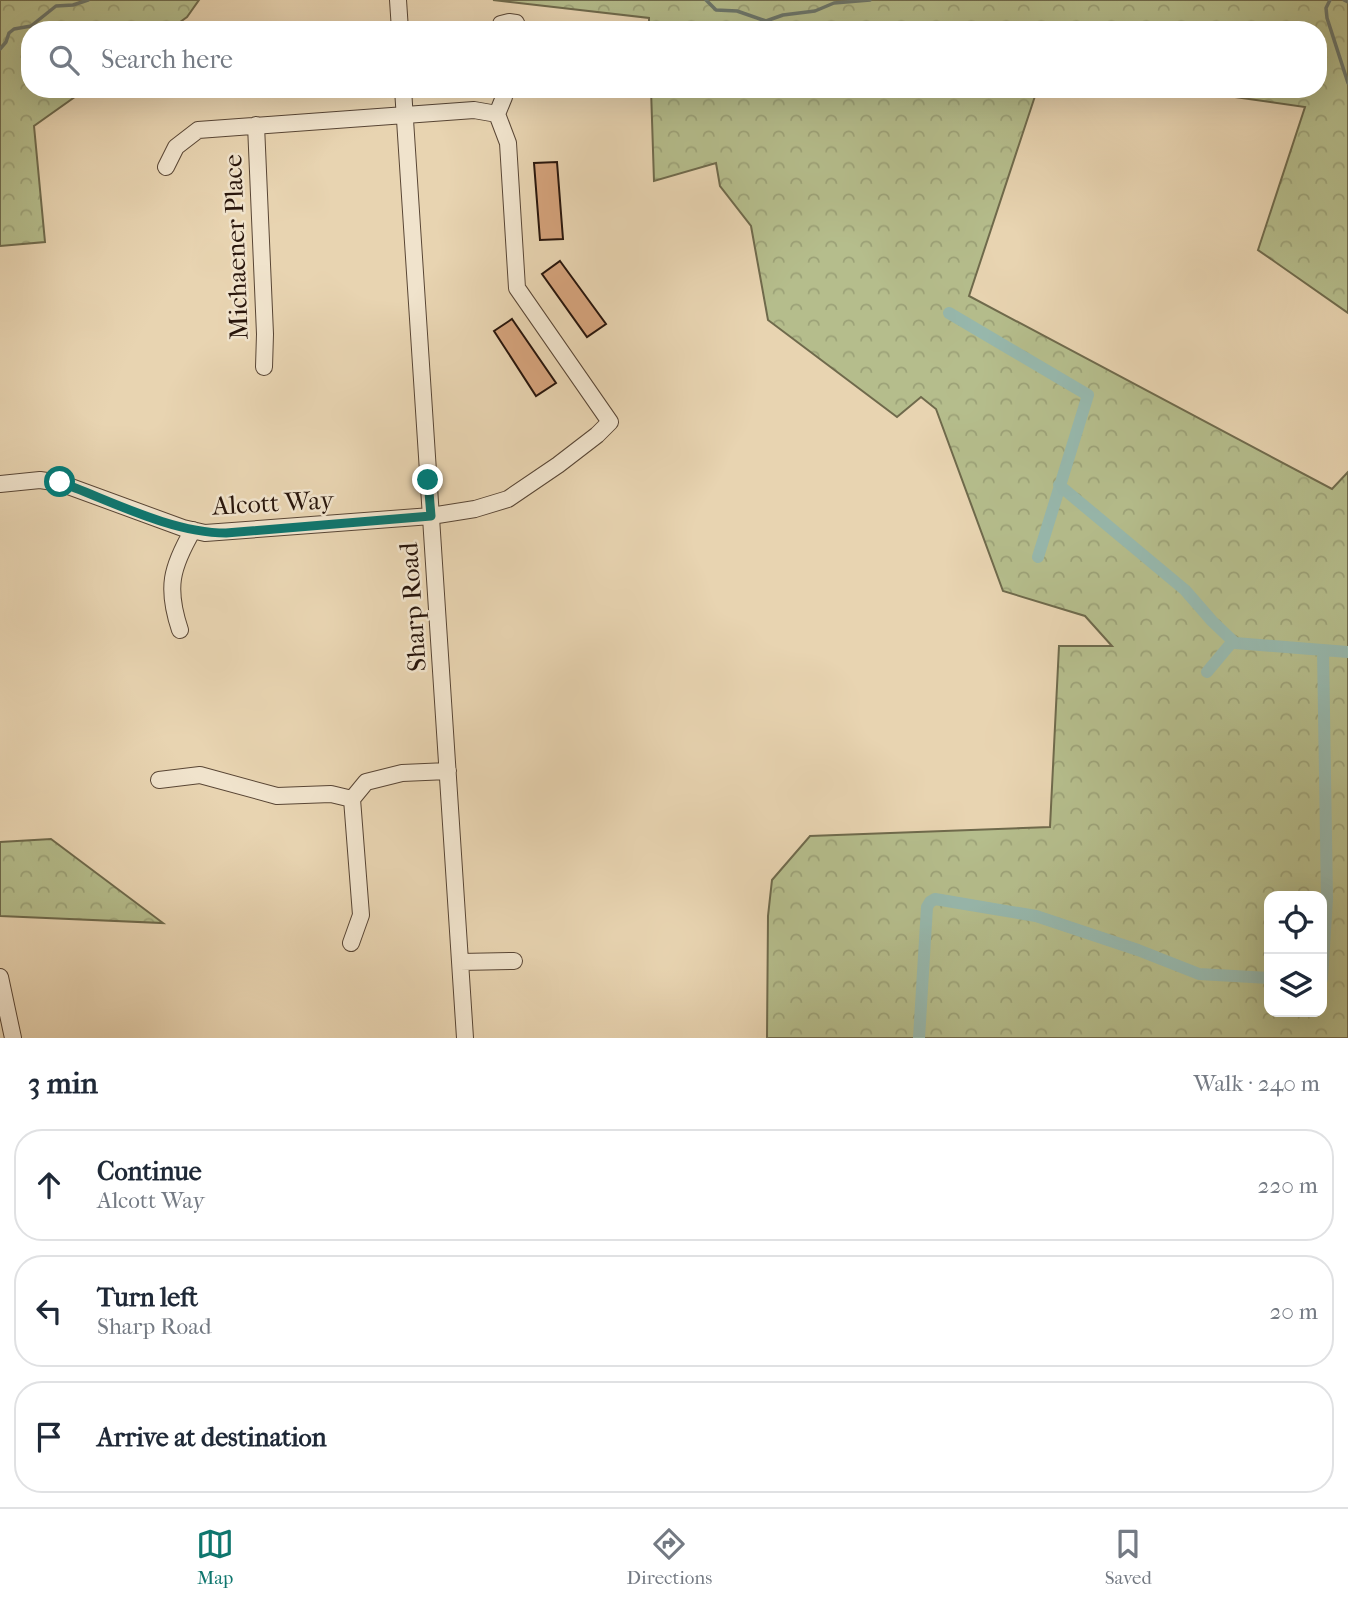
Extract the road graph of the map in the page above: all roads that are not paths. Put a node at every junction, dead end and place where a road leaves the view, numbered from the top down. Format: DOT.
graph roads {
  1 [pos="398,0"];
  2 [pos="399,21"];
  3 [pos="404,98"];
  4 [pos="504,98"];
  5 [pos="497,114"];
  6 [pos="405,116"];
  7 [pos="256,125"];
  8 [pos="166,167"];
  9 [pos="264,367"];
  10 [pos="0,484"];
  11 [pos="431,516"];
  12 [pos="193,530"];
  13 [pos="180,630"];
  14 [pos="448,771"];
  15 [pos="159,780"];
  16 [pos="352,799"];
  17 [pos="351,943"];
  18 [pos="514,961"];
  19 [pos="460,962"];
  20 [pos="0,977"];
  21 [pos="12,1038"];
  22 [pos="465,1038"];
  1 -- 2 [label="street"];
  3 -- 6 [label="street, Sharp Road"];
  4 -- 5 [label="street"];
  5 -- 6 [label="street"];
  5 -- 11 [label="street, Alcott Way"];
  6 -- 7 [label="street"];
  6 -- 11 [label="street, Sharp Road"];
  7 -- 8 [label="street"];
  7 -- 9 [label="street, Michaener Place"];
  10 -- 12 [label="street, Alcott Way"];
  11 -- 12 [label="street, Alcott Way"];
  11 -- 14 [label="street, Sharp Road"];
  12 -- 13 [label="street"];
  14 -- 16 [label="street"];
  14 -- 19 [label="street, Sharp Road"];
  15 -- 16 [label="street"];
  16 -- 17 [label="street"];
  18 -- 19 [label="street"];
  19 -- 22 [label="street, Sharp Road"];
  20 -- 21 [label="street"];
}
